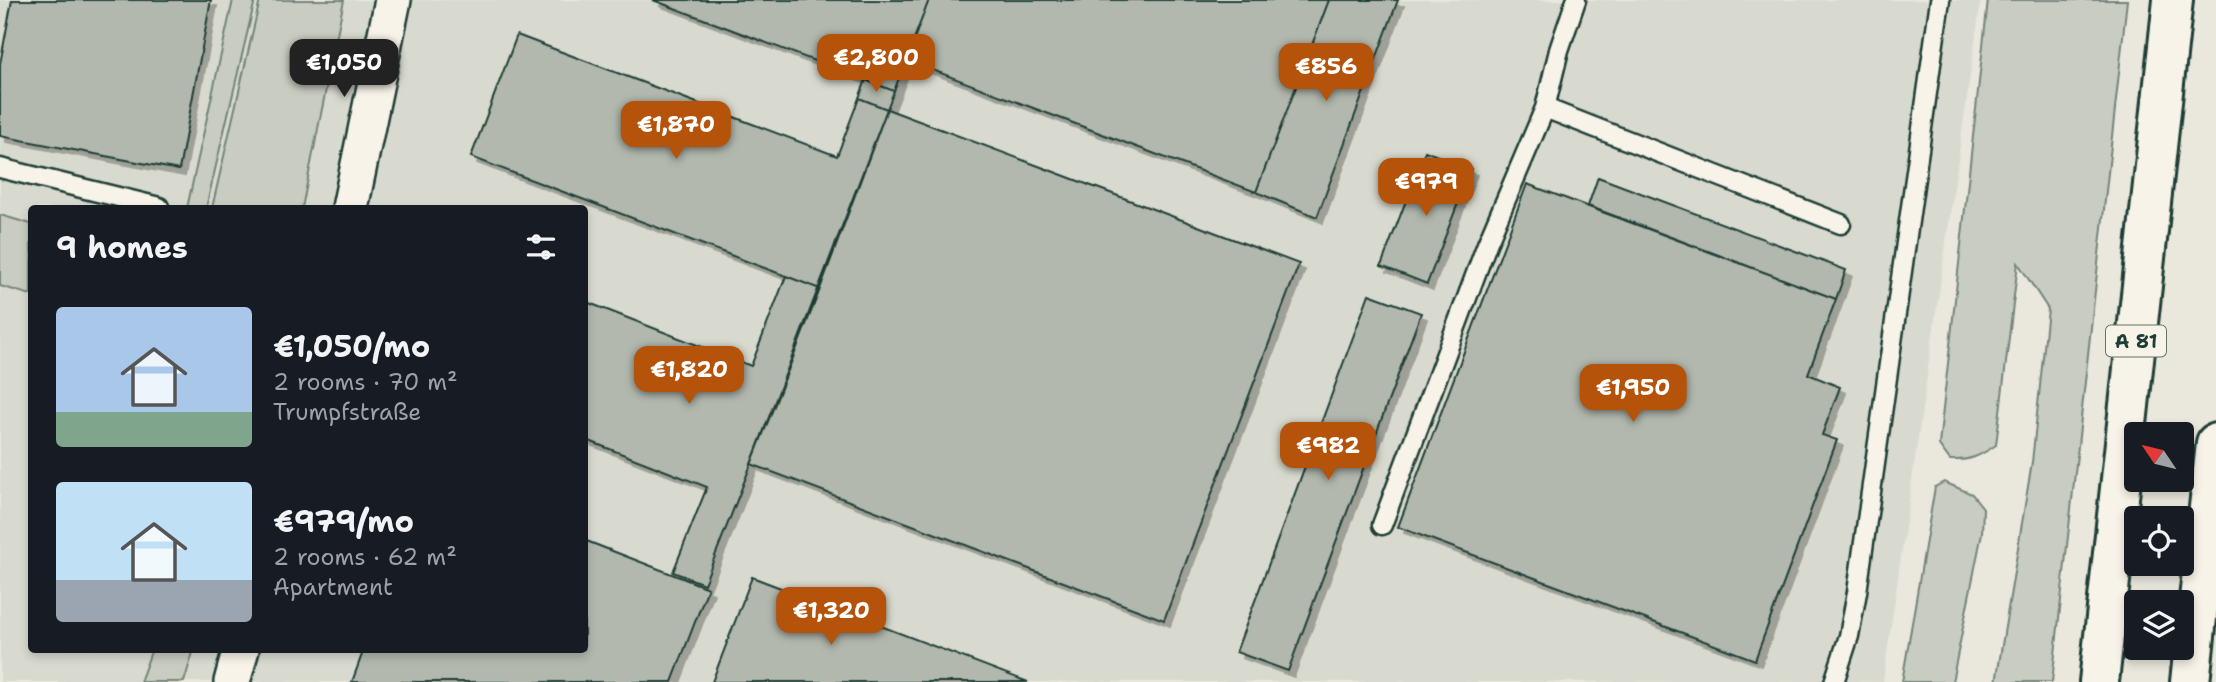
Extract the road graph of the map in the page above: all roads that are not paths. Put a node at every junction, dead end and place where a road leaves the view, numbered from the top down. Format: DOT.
graph roads {
  1 [pos="393,0"];
  2 [pos="1577,0"];
  3 [pos="1940,0"];
  4 [pos="2172,0"];
  5 [pos="1545,108"];
  6 [pos="0,168"];
  7 [pos="151,205"];
  8 [pos="351,205"];
  9 [pos="1841,224"];
  10 [pos="2216,443"];
  11 [pos="1382,525"];
  12 [pos="240,653"];
  13 [pos="232,682"];
  14 [pos="1834,682"];
  15 [pos="2099,682"];
  16 [pos="2190,682"];
  1 -- 8 [label="street"];
  2 -- 5 [label="lane"];
  3 -- 14 [label="lane"];
  4 -- 15 [label="highway, A 81"];
  5 -- 9 [label="lane"];
  5 -- 11 [label="lane"];
  6 -- 7 [label="lane"];
  10 -- 16 [label="highway"];
  12 -- 13 [label="street"];
}
